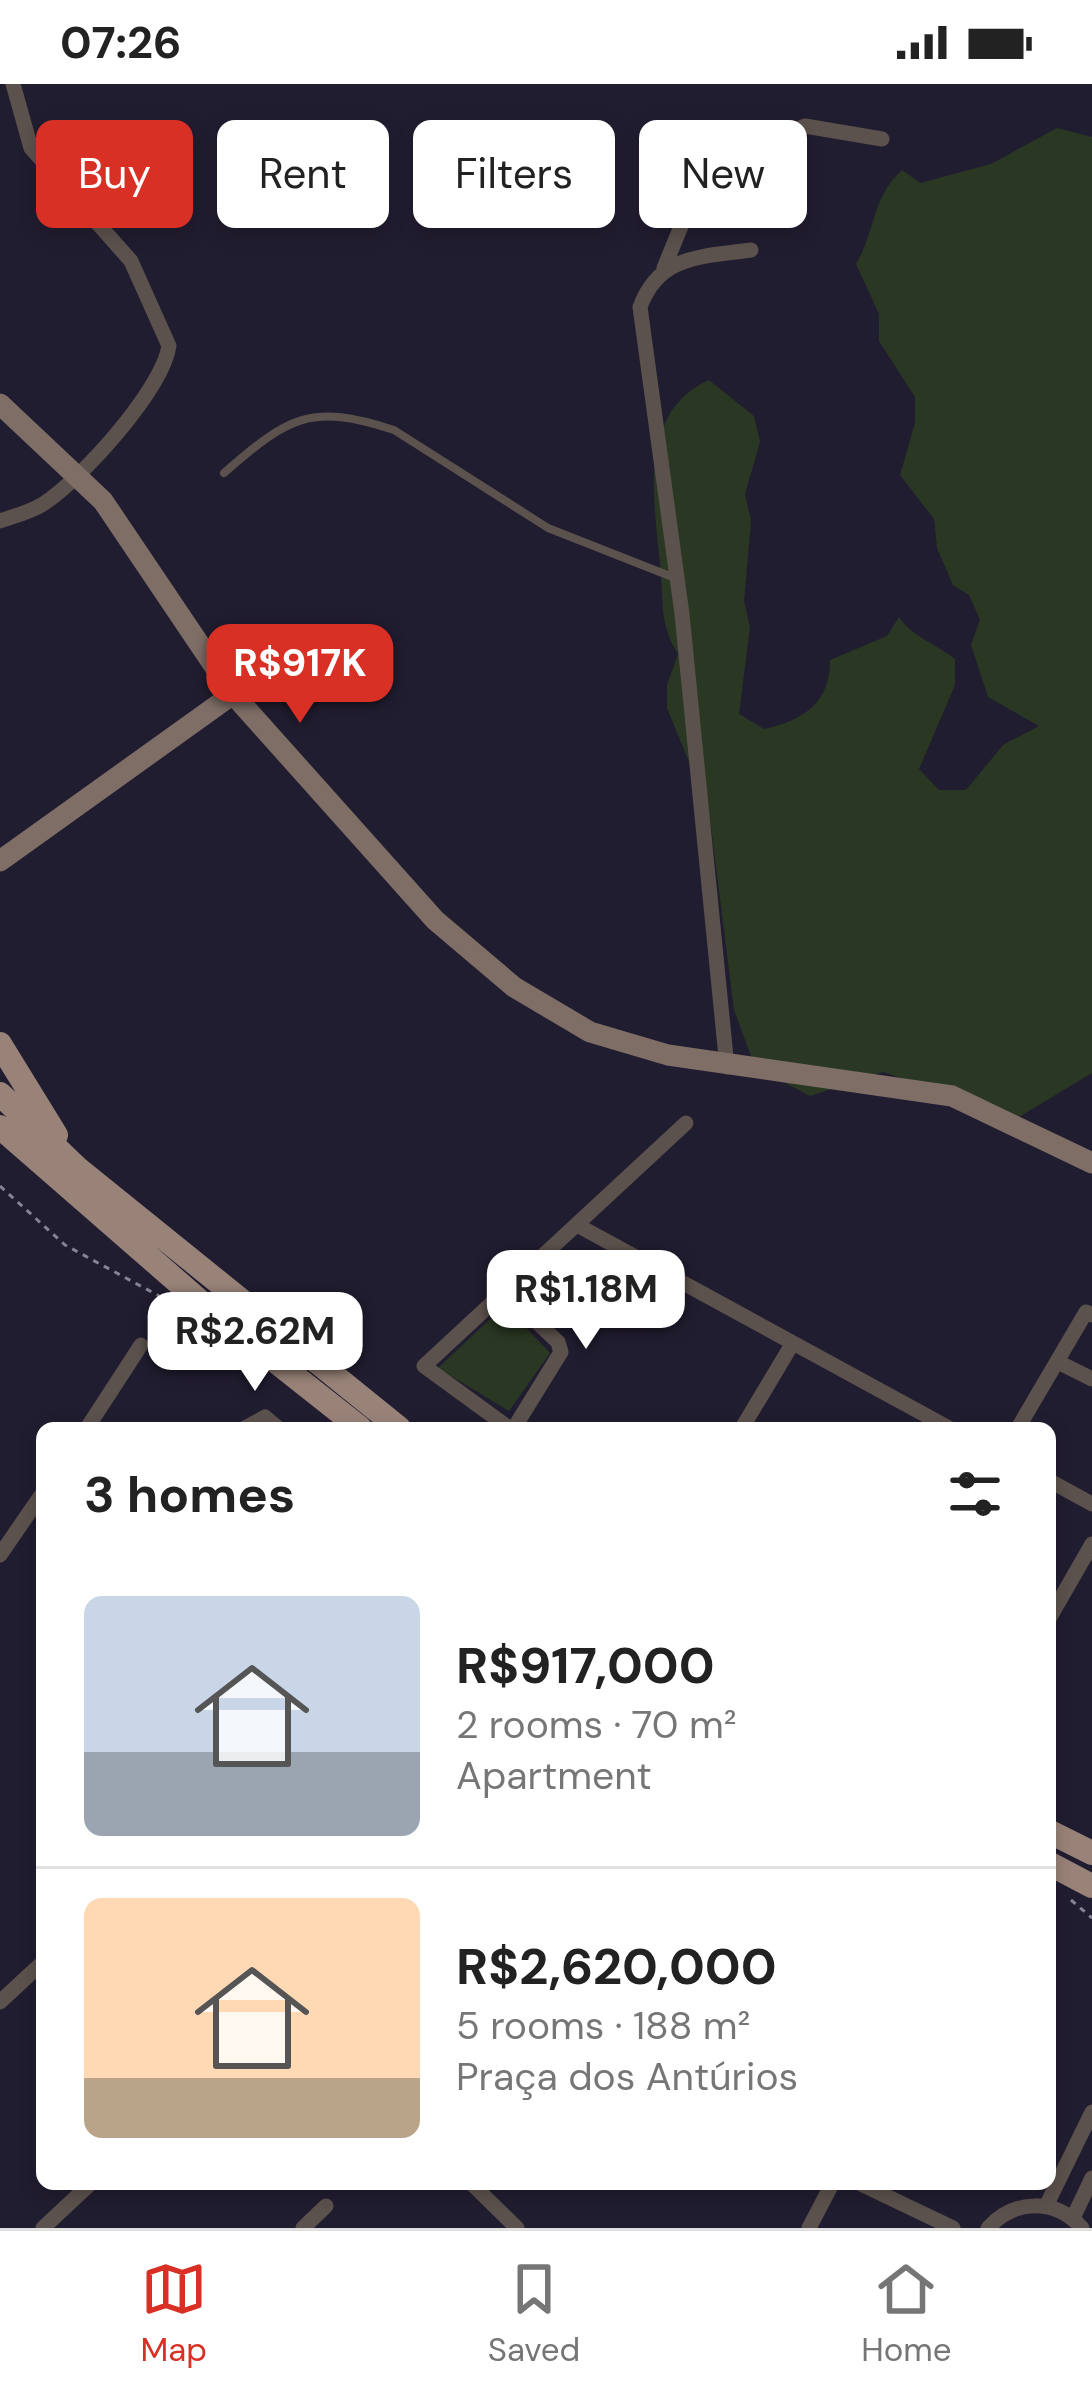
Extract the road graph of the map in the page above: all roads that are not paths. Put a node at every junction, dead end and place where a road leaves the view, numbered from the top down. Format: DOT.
graph roads {
  1 [pos="14,84"];
  2 [pos="882,139"];
  3 [pos="751,250"];
  4 [pos="664,268"];
  5 [pos="0,404"];
  6 [pos="224,473"];
  7 [pos="80,475"];
  8 [pos="0,521"];
  9 [pos="676,579"];
  10 [pos="233,694"];
  11 [pos="0,861"];
  12 [pos="0,1044"];
  13 [pos="727,1066"];
  14 [pos="0,1094"];
  15 [pos="686,1123"];
  16 [pos="0,1127"];
  17 [pos="1092,1163"];
  18 [pos="76,1167"];
  19 [pos="578,1226"];
  20 [pos="506,1293"];
  21 [pos="1089,1313"];
  22 [pos="141,1345"];
  23 [pos="791,1346"];
  24 [pos="1058,1362"];
  25 [pos="1092,1379"];
  26 [pos="92,1422"];
  27 [pos="352,1422"];
  28 [pos="393,1422"];
  29 [pos="503,1422"];
  30 [pos="516,1422"];
  31 [pos="746,1422"];
  32 [pos="937,1422"];
  33 [pos="1022,1422"];
  34 [pos="1056,1484"];
  35 [pos="36,1503"];
  36 [pos="1092,1504"];
  37 [pos="1092,1544"];
  38 [pos="0,1555"];
  39 [pos="1056,1607"];
  40 [pos="1056,1834"];
  41 [pos="1086,1846"];
  42 [pos="1056,1867"];
  43 [pos="1092,1886"];
  44 [pos="36,1969"];
  45 [pos="0,2002"];
  46 [pos="1092,2112"];
  47 [pos="1092,2178"];
  48 [pos="1056,2186"];
  49 [pos="84,2190"];
  50 [pos="478,2190"];
  51 [pos="829,2190"];
  52 [pos="874,2190"];
  53 [pos="1054,2190"];
  54 [pos="326,2206"];
  55 [pos="1046,2206"];
  56 [pos="1078,2223"];
  57 [pos="43,2228"];
  58 [pos="303,2228"];
  59 [pos="517,2228"];
  60 [pos="808,2228"];
  61 [pos="953,2228"];
  62 [pos="988,2228"];
  1 -- 7 [label="street"];
  2 -- 4 [label="street"];
  3 -- 4 [label="street"];
  4 -- 9 [label="street"];
  5 -- 7 [label="main road"];
  6 -- 9 [label="lane"];
  7 -- 8 [label="street"];
  7 -- 10 [label="main road"];
  9 -- 13 [label="street"];
  10 -- 11 [label="main road"];
  10 -- 13 [label="main road"];
  12 -- 18 [label="main road"];
  13 -- 17 [label="main road"];
  14 -- 18 [label="main road"];
  15 -- 19 [label="street"];
  16 -- 27 [label="main road"];
  18 -- 28 [label="main road"];
  19 -- 20 [label="street"];
  19 -- 23 [label="street"];
  20 -- 29 [label="street"];
  20 -- 30 [label="street"];
  21 -- 24 [label="street"];
  22 -- 26 [label="street"];
  23 -- 31 [label="street"];
  23 -- 32 [label="street"];
  24 -- 25 [label="street"];
  24 -- 33 [label="street"];
  34 -- 36 [label="street"];
  35 -- 38 [label="street"];
  37 -- 39 [label="street"];
  40 -- 41 [label="main road"];
  42 -- 43 [label="main road"];
  44 -- 45 [label="street"];
  46 -- 48 [label="street"];
  47 -- 56 [label="street"];
  49 -- 57 [label="street"];
  50 -- 59 [label="street"];
  51 -- 60 [label="street"];
  52 -- 61 [label="street"];
  53 -- 55 [label="street"];
  54 -- 58 [label="street"];
  55 -- 56 [label="street"];
  55 -- 62 [label="street"];
}
